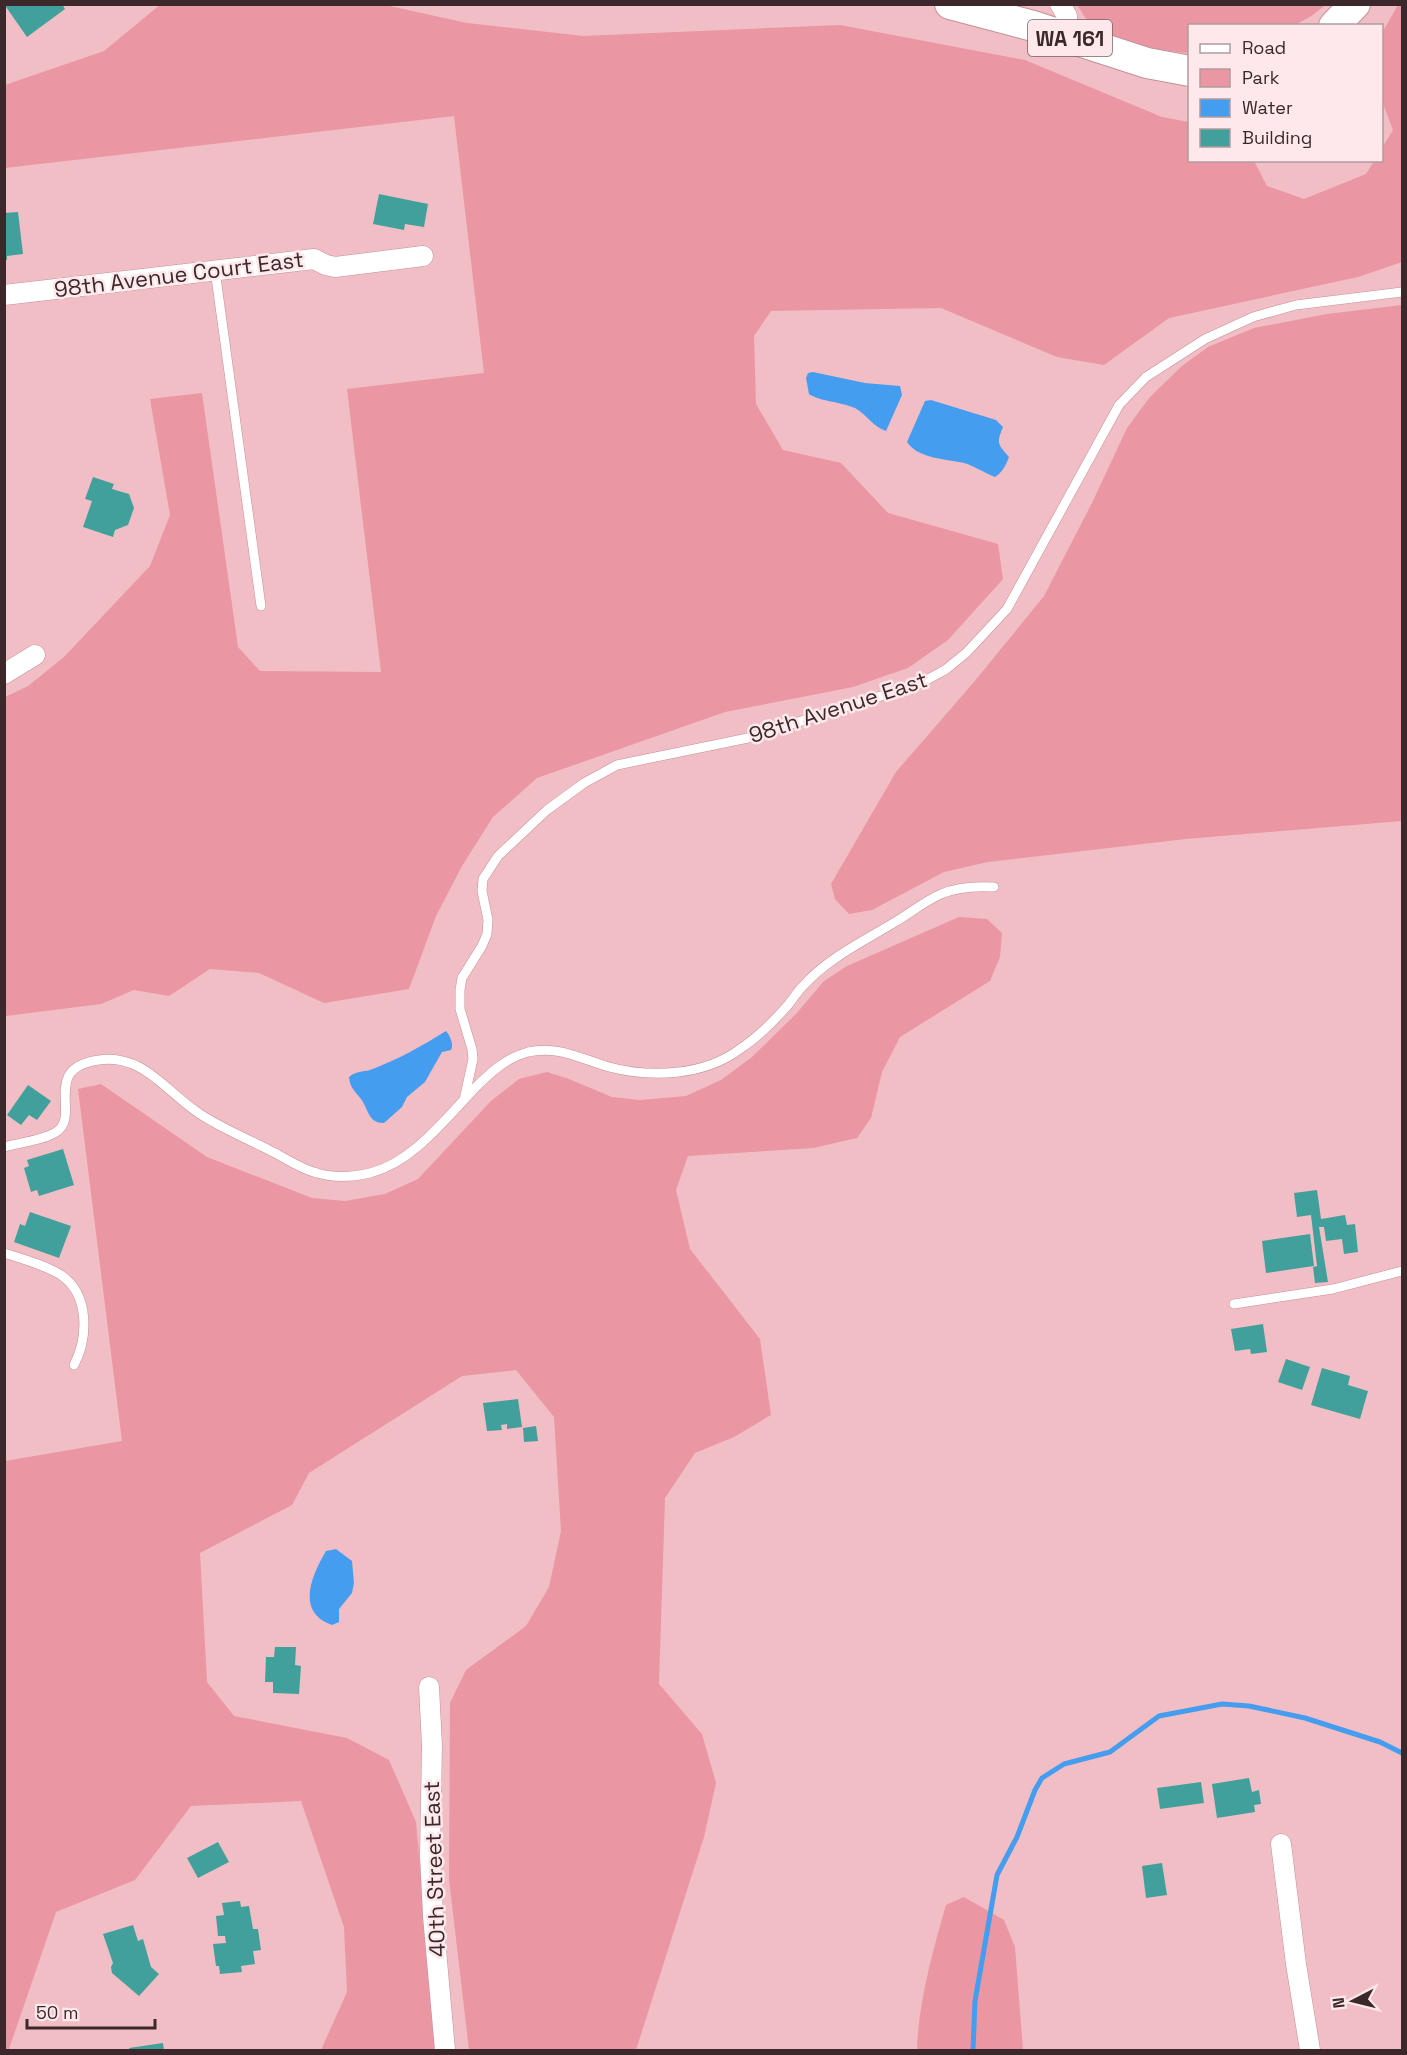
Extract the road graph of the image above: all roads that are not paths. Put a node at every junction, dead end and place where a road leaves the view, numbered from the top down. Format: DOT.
graph roads {
  1 [pos="950,4"];
  2 [pos="1060,4"];
  3 [pos="1355,4"];
  4 [pos="1336,24"];
  5 [pos="1067,38"];
  6 [pos="1188,71"];
  7 [pos="423,256"];
  8 [pos="214,270"];
  9 [pos="1402,292"];
  10 [pos="4,295"];
  11 [pos="261,606"];
  12 [pos="35,655"];
  13 [pos="4,674"];
  14 [pos="994,887"];
  15 [pos="464,1100"];
  16 [pos="4,1147"];
  17 [pos="4,1252"];
  18 [pos="1402,1271"];
  19 [pos="1234,1304"];
  20 [pos="74,1365"];
  21 [pos="429,1687"];
  22 [pos="1281,1844"];
  23 [pos="445,2050"];
  24 [pos="1310,2050"];
  1 -- 5 [label="main road, WA 161"];
  2 -- 5 [label="street"];
  3 -- 4 [label="main road"];
  5 -- 6 [label="main road, WA 161"];
  7 -- 8 [label="street, 98th Avenue Court East"];
  8 -- 10 [label="street, 98th Avenue Court East"];
  8 -- 11 [label="lane"];
  9 -- 15 [label="lane, 98th Avenue East"];
  12 -- 13 [label="street"];
  14 -- 15 [label="lane"];
  15 -- 16 [label="lane"];
  17 -- 20 [label="lane"];
  18 -- 19 [label="lane"];
  21 -- 23 [label="street, 40th Street East"];
  22 -- 24 [label="street"];
}
